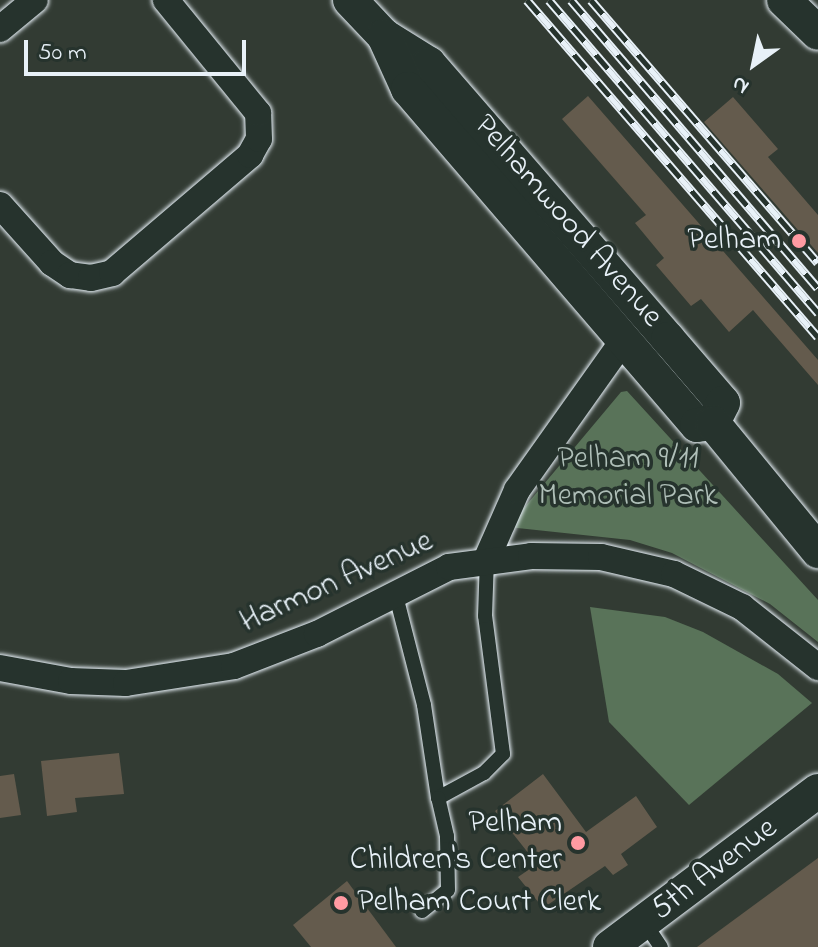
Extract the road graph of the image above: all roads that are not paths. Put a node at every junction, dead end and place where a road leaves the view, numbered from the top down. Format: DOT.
graph roads {
  1 [pos="35,0"];
  2 [pos="166,0"];
  3 [pos="350,0"];
  4 [pos="784,0"];
  5 [pos="0,29"];
  6 [pos="818,33"];
  7 [pos="384,36"];
  8 [pos="1,208"];
  9 [pos="623,341"];
  10 [pos="713,423"];
  11 [pos="818,551"];
  12 [pos="487,558"];
  13 [pos="395,592"];
  14 [pos="818,667"];
  15 [pos="0,668"];
  16 [pos="818,791"];
  17 [pos="438,798"];
  18 [pos="422,911"];
  19 [pos="653,935"];
  20 [pos="610,947"];
  1 -- 5 [label="street"];
  2 -- 8 [label="street"];
  3 -- 7 [label="street, Pelhamwood Avenue"];
  4 -- 6 [label="street"];
  7 -- 9 [label="street, Pelhamwood Avenue"];
  7 -- 10 [label="street, Pelhamwood Avenue"];
  9 -- 10 [label="street, Pelhamwood Avenue"];
  9 -- 12 [label="street"];
  10 -- 11 [label="street, Pelhamwood Avenue"];
  12 -- 13 [label="street, Harmon Avenue"];
  12 -- 14 [label="street, Harmon Avenue"];
  12 -- 17 [label="lane"];
  13 -- 15 [label="street, Harmon Avenue"];
  13 -- 17 [label="lane"];
  16 -- 19 [label="street, 5th Avenue"];
  17 -- 18 [label="lane"];
  19 -- 20 [label="street, 5th Avenue"];
}
